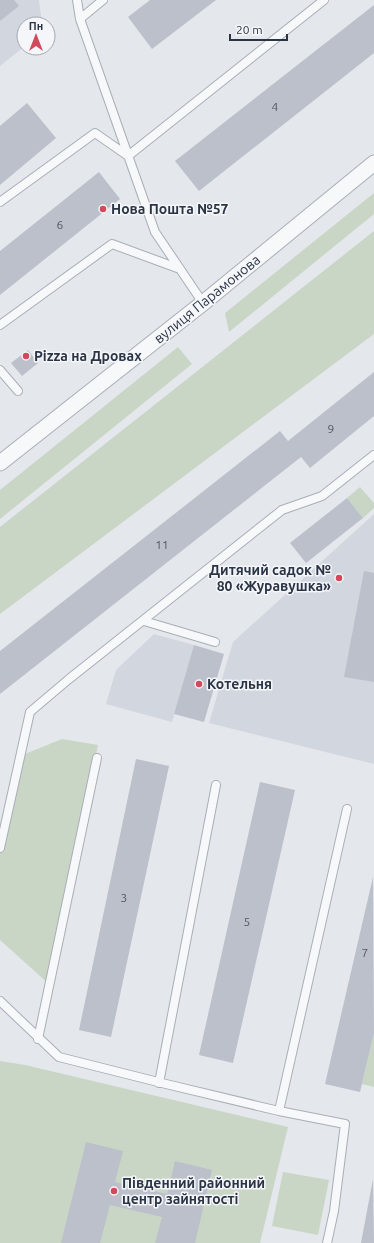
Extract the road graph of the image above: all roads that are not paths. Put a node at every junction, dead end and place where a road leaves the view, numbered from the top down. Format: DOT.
graph roads {
  1 [pos="77,0"];
  2 [pos="103,0"];
  3 [pos="324,0"];
  4 [pos="80,19"];
  5 [pos="128,156"];
  6 [pos="374,163"];
  7 [pos="0,202"];
  8 [pos="180,270"];
  9 [pos="203,303"];
  10 [pos="0,325"];
  11 [pos="0,370"];
  12 [pos="18,391"];
  13 [pos="374,455"];
  14 [pos="0,463"];
  15 [pos="144,621"];
  16 [pos="215,642"];
  17 [pos="97,758"];
  18 [pos="216,785"];
  19 [pos="347,809"];
  20 [pos="0,848"];
  21 [pos="0,1001"];
  22 [pos="38,1039"];
  23 [pos="160,1082"];
  24 [pos="279,1111"];
  25 [pos="327,1243"];
  1 -- 4 [label="lane"];
  2 -- 4 [label="lane"];
  3 -- 5 [label="lane"];
  4 -- 5 [label="lane"];
  5 -- 7 [label="lane"];
  5 -- 8 [label="lane"];
  6 -- 9 [label="street, вулиця Парамонова"];
  8 -- 9 [label="lane"];
  8 -- 10 [label="lane"];
  9 -- 14 [label="street, вулиця Парамонова"];
  11 -- 12 [label="lane"];
  13 -- 15 [label="lane"];
  15 -- 16 [label="lane"];
  15 -- 20 [label="lane"];
  17 -- 22 [label="lane"];
  18 -- 23 [label="lane"];
  19 -- 24 [label="lane"];
  21 -- 22 [label="lane"];
  22 -- 23 [label="lane"];
  23 -- 24 [label="lane"];
  24 -- 25 [label="lane"];
}
